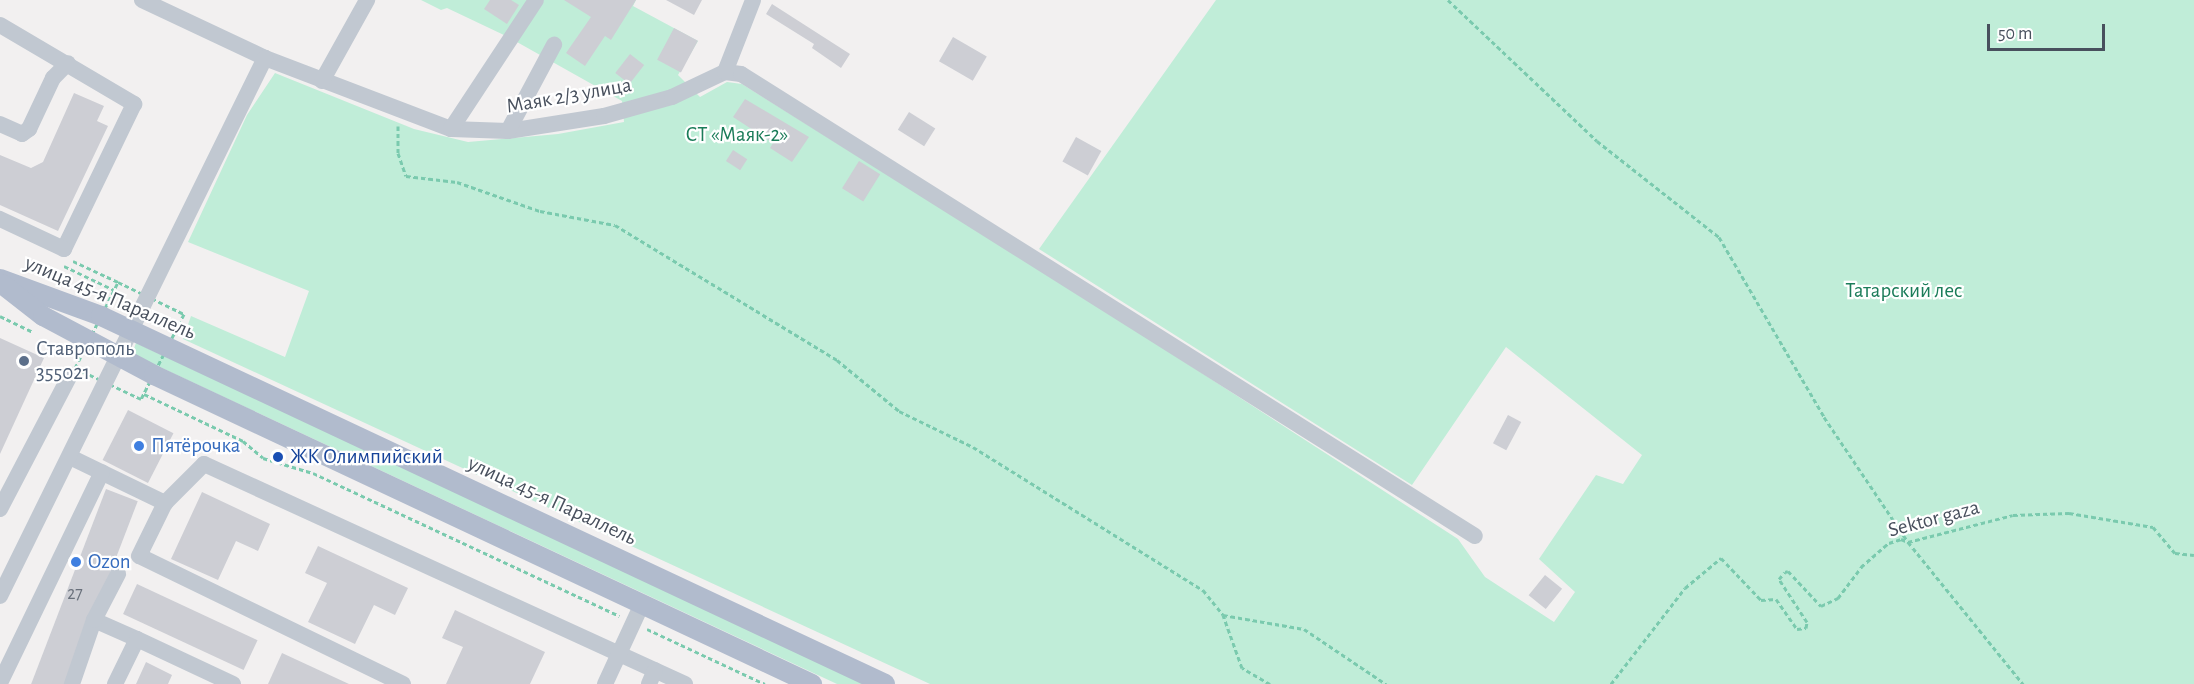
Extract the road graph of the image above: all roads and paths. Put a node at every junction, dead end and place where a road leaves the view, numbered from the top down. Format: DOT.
graph roads {
  1 [pos="142,0"];
  2 [pos="367,0"];
  3 [pos="536,0"];
  4 [pos="753,0"];
  5 [pos="1448,0"];
  6 [pos="0,25"];
  7 [pos="554,45"];
  8 [pos="265,58"];
  9 [pos="68,63"];
  10 [pos="725,72"];
  11 [pos="322,81"];
  12 [pos="399,112"];
  13 [pos="0,124"];
  14 [pos="451,129"];
  15 [pos="508,131"];
  16 [pos="0,219"];
  17 [pos="0,280"];
  18 [pos="131,329"];
  19 [pos="119,357"];
  20 [pos="70,375"];
  21 [pos="144,394"];
  22 [pos="70,457"];
  23 [pos="102,472"];
  24 [pos="1,503"];
  25 [pos="165,503"];
  26 [pos="1475,536"];
  27 [pos="1908,542"];
  28 [pos="2194,555"];
  29 [pos="118,574"];
  30 [pos="0,596"];
  31 [pos="642,604"];
  32 [pos="1223,615"];
  33 [pos="94,620"];
  34 [pos="634,623"];
  35 [pos="137,639"];
  36 [pos="620,653"];
  37 [pos="652,677"];
  38 [pos="0,683"];
  39 [pos="72,684"];
  40 [pos="115,684"];
  41 [pos="232,684"];
  42 [pos="403,684"];
  43 [pos="605,684"];
  44 [pos="686,684"];
  45 [pos="765,684"];
  46 [pos="812,684"];
  47 [pos="885,684"];
  48 [pos="1270,684"];
  49 [pos="1386,684"];
  50 [pos="1611,684"];
  51 [pos="2023,684"];
  1 -- 8 [label="street, Маяк 2/3 улица"];
  2 -- 11 [label="street"];
  3 -- 14 [label="street"];
  4 -- 10 [label="street"];
  5 -- 27 [label="path"];
  6 -- 9 [label="street"];
  7 -- 15 [label="street"];
  8 -- 11 [label="street, Маяк 2/3 улица"];
  8 -- 18 [label="street"];
  9 -- 13 [label="street"];
  9 -- 16 [label="street"];
  10 -- 15 [label="street, Маяк 2/3 улица"];
  10 -- 26 [label="street"];
  11 -- 12 [label="street, Маяк 2/3 улица"];
  12 -- 14 [label="street, Маяк 2/3 улица"];
  12 -- 32 [label="path"];
  14 -- 15 [label="street, Маяк 2/3 улица"];
  17 -- 18 [label="main road, улица 45-я Параллель"];
  17 -- 19 [label="main road, улица 45-я Параллель"];
  18 -- 19 [label="street"];
  18 -- 47 [label="main road, улица 45-я Параллель"];
  19 -- 22 [label="street"];
  19 -- 31 [label="main road, улица 45-я Параллель"];
  20 -- 24 [label="street"];
  21 -- 34 [label="path"];
  22 -- 23 [label="street"];
  22 -- 30 [label="street"];
  23 -- 25 [label="street"];
  23 -- 38 [label="street"];
  25 -- 36 [label="street"];
  25 -- 42 [label="street"];
  27 -- 28 [label="path, Sektor gaza"];
  27 -- 50 [label="path, Sektor gaza"];
  27 -- 51 [label="path"];
  29 -- 33 [label="street"];
  31 -- 34 [label="street"];
  31 -- 46 [label="main road, улица 45-я Параллель"];
  32 -- 48 [label="path"];
  32 -- 49 [label="path"];
  33 -- 35 [label="street"];
  33 -- 39 [label="street"];
  34 -- 36 [label="street"];
  34 -- 45 [label="path"];
  35 -- 40 [label="street"];
  35 -- 41 [label="street"];
  36 -- 37 [label="street"];
  36 -- 43 [label="street"];
  37 -- 44 [label="street"];
}
